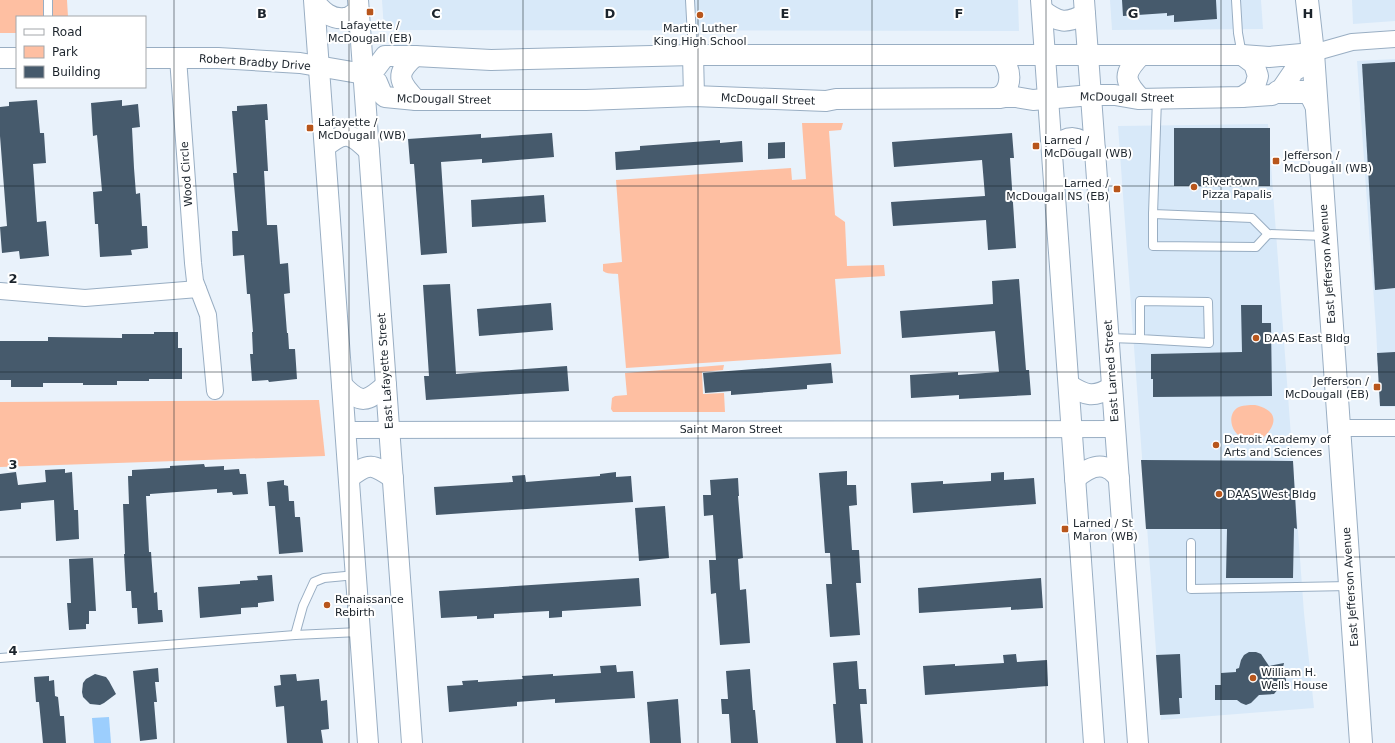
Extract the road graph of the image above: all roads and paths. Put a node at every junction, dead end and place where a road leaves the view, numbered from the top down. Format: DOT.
graph roads {
  1 [pos="48,0"];
  2 [pos="690,0"];
  3 [pos="1236,0"];
  4 [pos="1307,0"];
  5 [pos="314,1"];
  6 [pos="358,5"];
  7 [pos="1041,5"];
  8 [pos="1085,7"];
  9 [pos="48,16"];
  10 [pos="1395,39"];
  11 [pos="1313,54"];
  12 [pos="693,55"];
  13 [pos="1000,55"];
  14 [pos="1045,55"];
  15 [pos="1088,55"];
  16 [pos="1141,55"];
  17 [pos="1242,55"];
  18 [pos="415,56"];
  19 [pos="0,58"];
  20 [pos="16,58"];
  21 [pos="146,58"];
  22 [pos="178,58"];
  23 [pos="320,66"];
  24 [pos="364,74"];
  25 [pos="1278,92"];
  26 [pos="1092,95"];
  27 [pos="694,96"];
  28 [pos="1242,97"];
  29 [pos="995,98"];
  30 [pos="1048,99"];
  31 [pos="1149,99"];
  32 [pos="416,100"];
  33 [pos="1316,105"];
  34 [pos="325,148"];
  35 [pos="1052,148"];
  36 [pos="1095,149"];
  37 [pos="369,151"];
  38 [pos="1152,214"];
  39 [pos="1268,234"];
  40 [pos="1326,236"];
  41 [pos="198,289"];
  42 [pos="0,291"];
  43 [pos="1109,338"];
  44 [pos="1140,339"];
  45 [pos="386,384"];
  46 [pos="342,385"];
  47 [pos="1068,385"];
  48 [pos="1112,387"];
  49 [pos="215,391"];
  50 [pos="1339,428"];
  51 [pos="1395,428"];
  52 [pos="1072,429"];
  53 [pos="1115,429"];
  54 [pos="346,430"];
  55 [pos="389,430"];
  56 [pos="349,478"];
  57 [pos="393,478"];
  58 [pos="1119,478"];
  59 [pos="1075,480"];
  60 [pos="1191,543"];
  61 [pos="356,575"];
  62 [pos="1350,586"];
  63 [pos="359,632"];
  64 [pos="295,635"];
  65 [pos="0,658"];
  66 [pos="368,743"];
  67 [pos="412,743"];
  68 [pos="1094,743"];
  69 [pos="1138,743"];
  70 [pos="1361,743"];
  1 -- 9 [label="lane"];
  2 -- 12 [label="lane"];
  3 -- 17 [label="lane"];
  4 -- 11 [label="main road, East Jefferson Avenue"];
  5 -- 6 [label="street"];
  5 -- 23 [label="street"];
  6 -- 24 [label="street, East Lafayette Street"];
  7 -- 8 [label="street"];
  7 -- 14 [label="street"];
  8 -- 15 [label="street, East Larned Street"];
  10 -- 11 [label="street"];
  11 -- 17 [label="street"];
  11 -- 25 [label="street"];
  11 -- 33 [label="main road, East Jefferson Avenue"];
  12 -- 13 [label="street"];
  12 -- 18 [label="street"];
  12 -- 27 [label="street"];
  13 -- 14 [label="street"];
  13 -- 29 [label="street"];
  14 -- 15 [label="street"];
  14 -- 30 [label="street"];
  15 -- 16 [label="street"];
  15 -- 26 [label="street, East Larned Street"];
  16 -- 17 [label="street"];
  16 -- 31 [label="street"];
  17 -- 28 [label="street"];
  18 -- 24 [label="street"];
  18 -- 32 [label="street"];
  19 -- 20 [label="street"];
  21 -- 22 [label="street, Robert Bradby Drive"];
  22 -- 23 [label="street, Robert Bradby Drive"];
  22 -- 41 [label="street, Wood Circle"];
  23 -- 24 [label="street, Robert Bradby Drive"];
  23 -- 34 [label="street"];
  24 -- 32 [label="street, McDougall Street"];
  24 -- 37 [label="street, East Lafayette Street"];
  25 -- 28 [label="street, McDougall Street"];
  25 -- 33 [label="main road"];
  26 -- 30 [label="street, McDougall Street"];
  26 -- 31 [label="street, McDougall Street"];
  26 -- 36 [label="street, East Larned Street"];
  27 -- 29 [label="street, McDougall Street"];
  27 -- 32 [label="street, McDougall Street"];
  28 -- 31 [label="street, McDougall Street"];
  29 -- 30 [label="street, McDougall Street"];
  30 -- 35 [label="street"];
  31 -- 38 [label="lane"];
  33 -- 40 [label="main road, East Jefferson Avenue"];
  34 -- 37 [label="street"];
  34 -- 46 [label="street"];
  35 -- 36 [label="street"];
  35 -- 47 [label="street"];
  36 -- 43 [label="street, East Larned Street"];
  37 -- 45 [label="street, East Lafayette Street"];
  38 -- 39 [label="lane"];
  38 -- 39 [label="lane"];
  39 -- 40 [label="lane"];
  40 -- 50 [label="main road, East Jefferson Avenue"];
  41 -- 42 [label="street"];
  41 -- 49 [label="street, Wood Circle"];
  43 -- 44 [label="lane"];
  43 -- 48 [label="street, East Larned Street"];
  44 -- 44 [label="lane"];
  45 -- 46 [label="street"];
  45 -- 55 [label="street, East Lafayette Street"];
  46 -- 54 [label="street"];
  47 -- 48 [label="street"];
  47 -- 52 [label="street"];
  48 -- 53 [label="street, East Larned Street"];
  50 -- 51 [label="street"];
  50 -- 62 [label="main road, East Jefferson Avenue"];
  52 -- 53 [label="street, Saint Maron Street"];
  52 -- 55 [label="street, Saint Maron Street"];
  52 -- 59 [label="street"];
  53 -- 58 [label="street, East Larned Street"];
  54 -- 55 [label="street, Saint Maron Street"];
  54 -- 56 [label="street"];
  55 -- 57 [label="street, East Lafayette Street"];
  56 -- 57 [label="street"];
  56 -- 61 [label="street"];
  57 -- 67 [label="street, East Lafayette Street"];
  58 -- 59 [label="street"];
  58 -- 69 [label="street, East Larned Street"];
  59 -- 68 [label="street"];
  60 -- 62 [label="lane"];
  61 -- 63 [label="street"];
  61 -- 64 [label="lane"];
  62 -- 70 [label="main road, East Jefferson Avenue"];
  63 -- 64 [label="lane"];
  63 -- 66 [label="street"];
  64 -- 65 [label="lane"];
}
